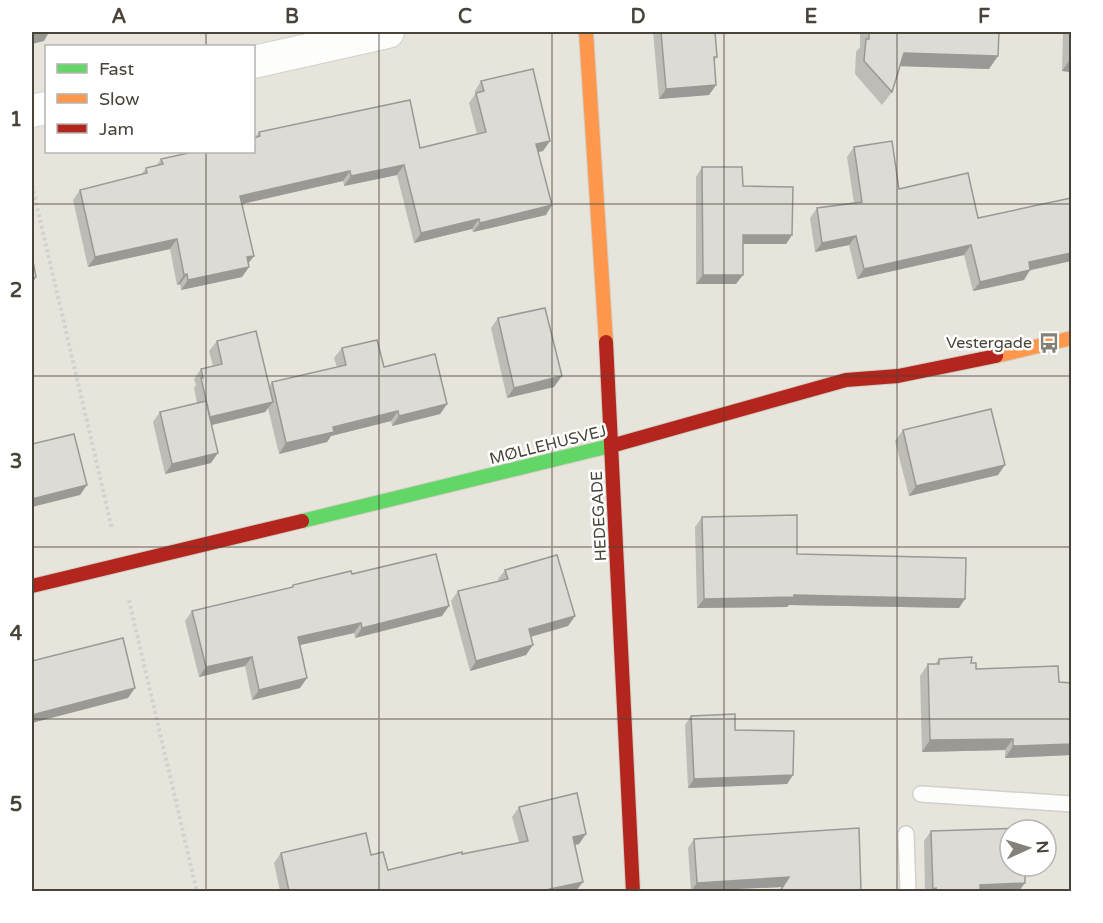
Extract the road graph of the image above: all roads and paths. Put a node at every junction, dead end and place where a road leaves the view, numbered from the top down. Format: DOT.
graph roads {
  1 [pos="388,32"];
  2 [pos="586,32"];
  3 [pos="255,62"];
  4 [pos="1071,338"];
  5 [pos="612,446"];
  6 [pos="32,586"];
  7 [pos="921,794"];
  8 [pos="1071,804"];
  9 [pos="906,834"];
  10 [pos="633,891"];
  11 [pos="908,891"];
  1 -- 3 [label="street"];
  2 -- 5 [label="street, HEDEGADE"];
  4 -- 5 [label="street, MØLLEHUSVEJ"];
  5 -- 6 [label="street, MØLLEHUSVEJ"];
  5 -- 10 [label="street, HEDEGADE"];
  7 -- 8 [label="lane"];
  9 -- 11 [label="lane"];
}
